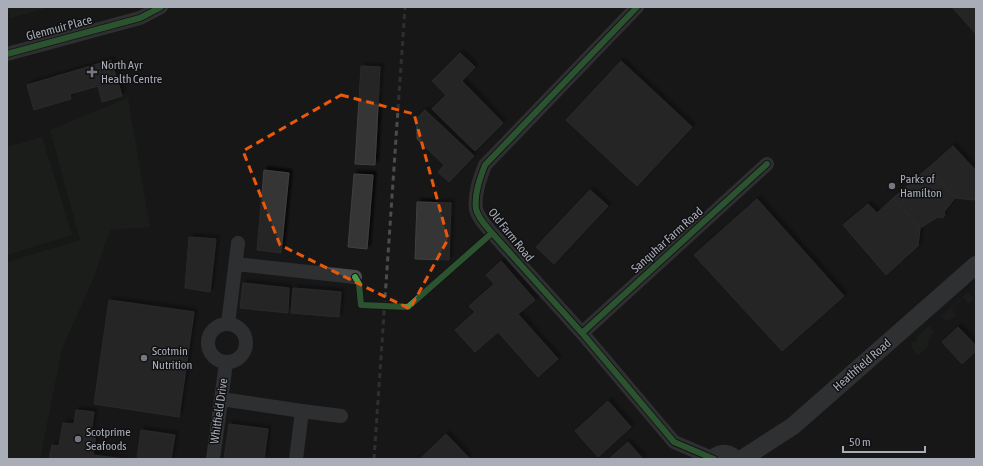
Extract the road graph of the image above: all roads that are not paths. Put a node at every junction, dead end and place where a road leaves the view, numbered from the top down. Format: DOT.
graph roads {
  1 [pos="161,7"];
  2 [pos="636,7"];
  3 [pos="7,54"];
  4 [pos="767,164"];
  5 [pos="238,243"];
  6 [pos="236,264"];
  7 [pos="976,265"];
  8 [pos="355,278"];
  9 [pos="228,324"];
  10 [pos="582,333"];
  11 [pos="226,363"];
  12 [pos="221,399"];
  13 [pos="302,412"];
  14 [pos="341,416"];
  15 [pos="213,459"];
  16 [pos="296,459"];
  17 [pos="713,459"];
  18 [pos="735,459"];
  19 [pos="742,459"];
  1 -- 3 [label="street, Glenmuir Place"];
  2 -- 10 [label="street, Old Farm Road"];
  4 -- 10 [label="street, Sanquhar Farm Road"];
  5 -- 6 [label="street"];
  6 -- 8 [label="street"];
  6 -- 9 [label="street"];
  7 -- 19 [label="main road, Heathfield Road"];
  9 -- 11 [label="street, Whitfield Drive"];
  9 -- 11 [label="street, Whitfield Drive"];
  10 -- 17 [label="street, Old Farm Road"];
  11 -- 12 [label="street, Whitfield Drive"];
  12 -- 13 [label="street"];
  12 -- 15 [label="street, Whitfield Drive"];
  13 -- 14 [label="street"];
  13 -- 16 [label="street"];
  17 -- 18 [label="main road"];
}
